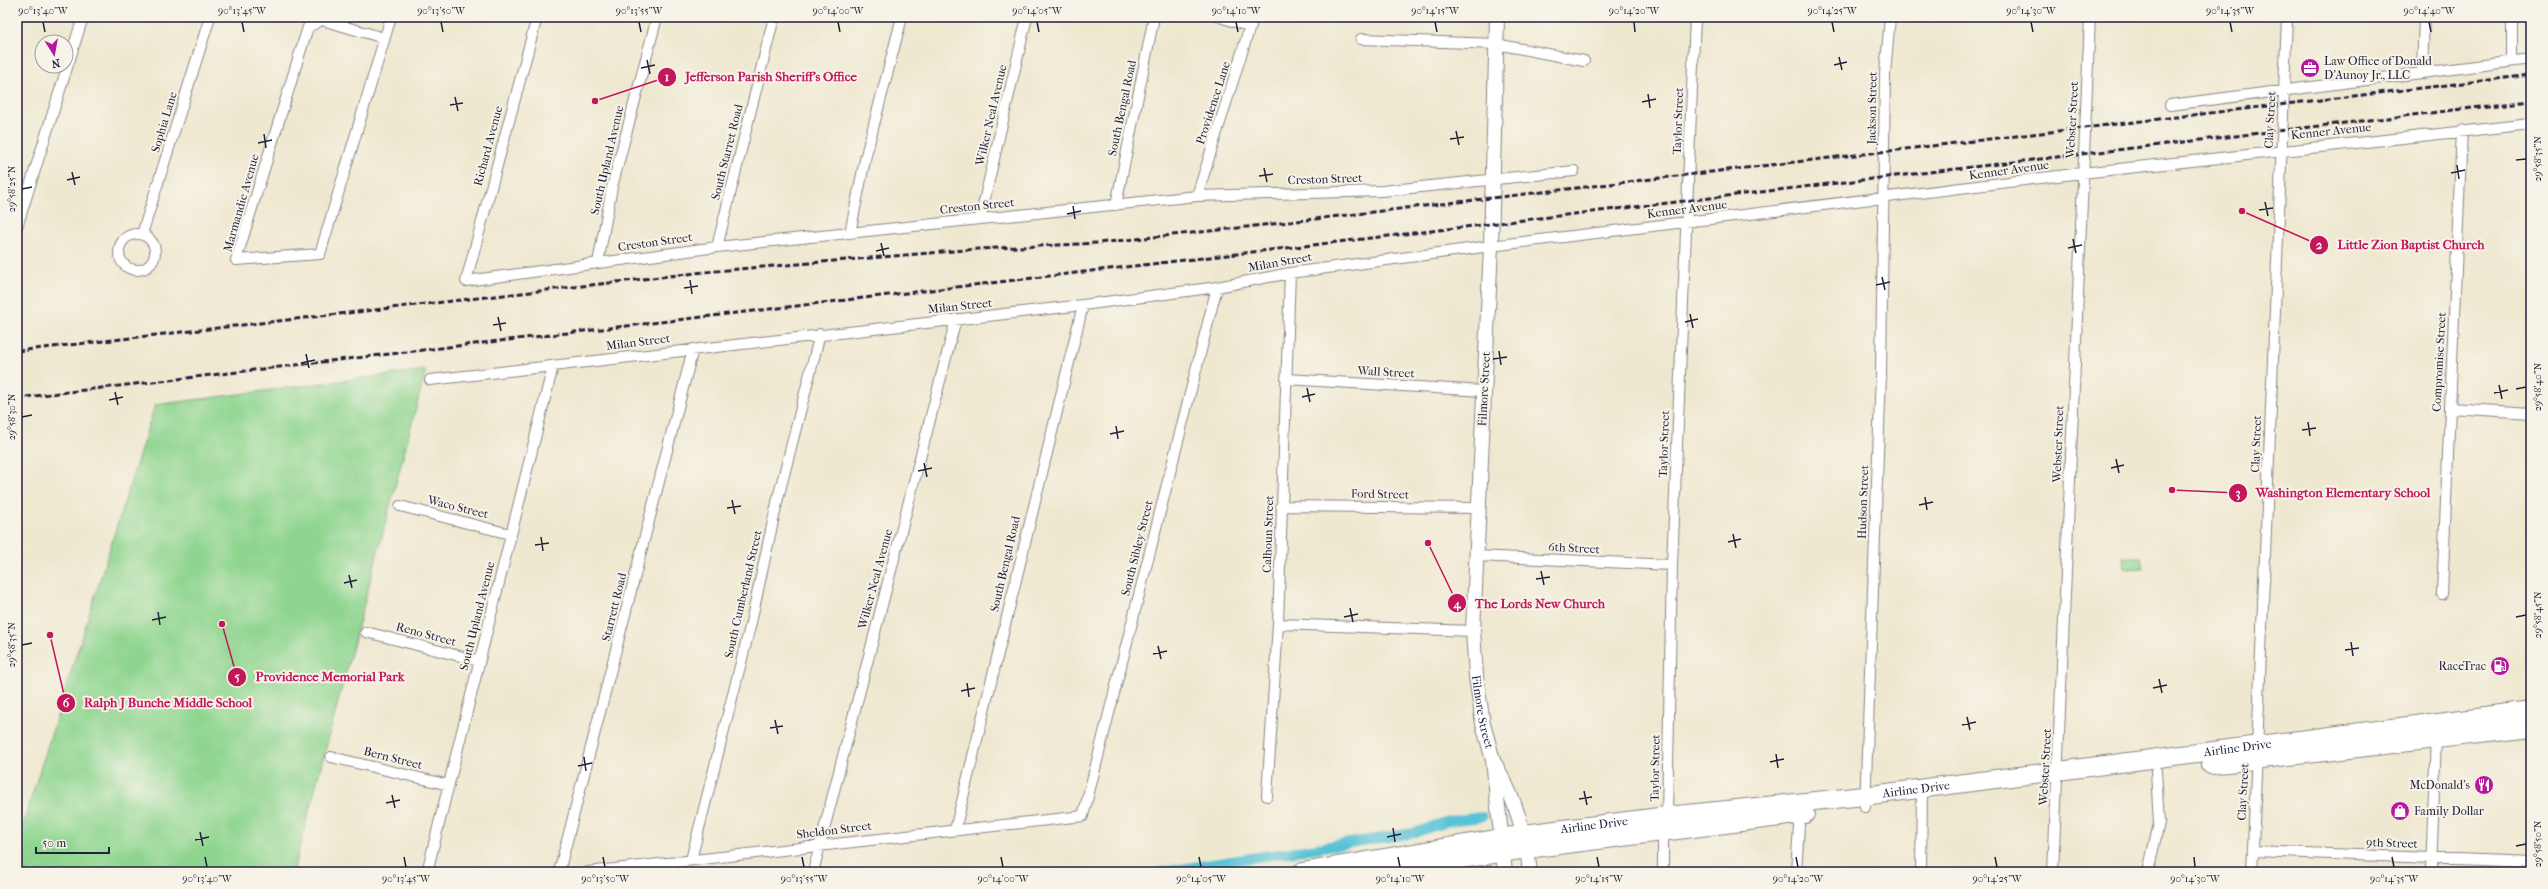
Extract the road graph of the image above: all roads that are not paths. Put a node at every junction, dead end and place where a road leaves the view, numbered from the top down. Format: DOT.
graph roads {
  1 [pos="83,17"];
  2 [pos="210,17"];
  3 [pos="390,17"];
  4 [pos="537,17"];
  5 [pos="657,17"];
  6 [pos="774,17"];
  7 [pos="902,17"];
  8 [pos="1027,17"];
  9 [pos="1154,17"];
  10 [pos="1220,17"];
  11 [pos="1253,17"];
  12 [pos="1497,17"];
  13 [pos="1695,17"];
  14 [pos="1890,17"];
  15 [pos="2090,17"];
  16 [pos="2287,17"];
  17 [pos="2424,17"];
  18 [pos="2512,17"];
  19 [pos="1250,27"];
  20 [pos="384,38"];
  21 [pos="1361,39"];
  22 [pos="1496,44"];
  23 [pos="2531,59"];
  24 [pos="1584,61"];
  25 [pos="2512,61"];
  26 [pos="2422,73"];
  27 [pos="2284,91"];
  28 [pos="2170,105"];
  29 [pos="2531,124"];
  30 [pos="2462,130"];
  31 [pos="2281,150"];
  32 [pos="1574,171"];
  33 [pos="2082,173"];
  34 [pos="1493,179"];
  35 [pos="1197,196"];
  36 [pos="1884,199"];
  37 [pos="1116,205"];
  38 [pos="980,219"];
  39 [pos="1686,223"];
  40 [pos="17,227"];
  41 [pos="850,233"];
  42 [pos="142,234"];
  43 [pos="1491,246"];
  44 [pos="717,247"];
  45 [pos="598,263"];
  46 [pos="1290,273"];
  47 [pos="466,281"];
  48 [pos="1217,287"];
  49 [pos="1083,305"];
  50 [pos="956,319"];
  51 [pos="820,334"];
  52 [pos="693,349"];
  53 [pos="553,366"];
  54 [pos="1286,378"];
  55 [pos="430,380"];
  56 [pos="1484,391"];
  57 [pos="2450,408"];
  58 [pos="2531,413"];
  59 [pos="400,506"];
  60 [pos="1281,506"];
  61 [pos="1478,508"];
  62 [pos="510,534"];
  63 [pos="1476,556"];
  64 [pos="1672,565"];
  65 [pos="2442,594"];
  66 [pos="1278,624"];
  67 [pos="1472,631"];
  68 [pos="366,632"];
  69 [pos="479,661"];
  70 [pos="2531,710"];
  71 [pos="2531,728"];
  72 [pos="2436,731"];
  73 [pos="2503,731"];
  74 [pos="2531,736"];
  75 [pos="2257,752"];
  76 [pos="331,757"];
  77 [pos="1493,760"];
  78 [pos="2156,771"];
  79 [pos="2059,777"];
  80 [pos="449,785"];
  81 [pos="1922,794"];
  82 [pos="1267,796"];
  83 [pos="1864,801"];
  84 [pos="1800,808"];
  85 [pos="1083,816"];
  86 [pos="1665,823"];
  87 [pos="955,830"];
  88 [pos="1526,841"];
  89 [pos="820,845"];
  90 [pos="1502,845"];
  91 [pos="2253,851"];
  92 [pos="2432,858"];
  93 [pos="691,860"];
  94 [pos="2531,862"];
  95 [pos="1376,869"];
  96 [pos="427,872"];
  97 [pos="559,872"];
  98 [pos="588,872"];
  99 [pos="813,872"];
  100 [pos="1302,872"];
  101 [pos="1505,872"];
  102 [pos="1530,872"];
  103 [pos="1663,872"];
  104 [pos="1796,872"];
  105 [pos="1921,872"];
  106 [pos="2053,872"];
  107 [pos="2148,872"];
  108 [pos="2252,872"];
  109 [pos="2431,872"];
  1 -- 40 [label="street"];
  2 -- 42 [label="street, Sophia Lane"];
  3 -- 20 [label="street, Marmandie Avenue"];
  4 -- 47 [label="street, Richard Avenue"];
  5 -- 45 [label="street, South Upland Avenue"];
  6 -- 44 [label="street, South Starret Road"];
  7 -- 41 [label="street"];
  8 -- 38 [label="street, Wilker Neal Avenue"];
  9 -- 37 [label="street, South Bengal Road"];
  10 -- 19 [label="street"];
  11 -- 19 [label="street, Providence Lane"];
  12 -- 22 [label="street, Filmore Street"];
  13 -- 39 [label="street, Taylor Street"];
  14 -- 36 [label="street, Jackson Street"];
  15 -- 33 [label="street, Webster Street"];
  16 -- 27 [label="street, Clay Street"];
  17 -- 26 [label="street"];
  18 -- 25 [label="street"];
  19 -- 35 [label="street, Providence Lane"];
  20 -- 20 [label="street, Marmandie Avenue"];
  21 -- 22 [label="street"];
  22 -- 24 [label="street"];
  22 -- 34 [label="street, Filmore Street"];
  23 -- 25 [label="street"];
  25 -- 26 [label="street"];
  26 -- 27 [label="street"];
  27 -- 28 [label="street"];
  27 -- 31 [label="street, Clay Street"];
  29 -- 30 [label="street, Kenner Avenue"];
  30 -- 31 [label="street, Kenner Avenue"];
  30 -- 57 [label="street, Compromise Street"];
  31 -- 33 [label="street, Kenner Avenue"];
  31 -- 75 [label="street, Clay Street"];
  32 -- 34 [label="street, Creston Street"];
  33 -- 36 [label="street, Kenner Avenue"];
  33 -- 79 [label="street, Webster Street"];
  34 -- 35 [label="street, Creston Street"];
  34 -- 43 [label="street, Filmore Street"];
  35 -- 37 [label="street, Creston Street"];
  36 -- 39 [label="street, Kenner Avenue"];
  36 -- 83 [label="street, Hudson Street"];
  37 -- 38 [label="street, Creston Street"];
  38 -- 41 [label="street, Creston Street"];
  39 -- 43 [label="street, Kenner Avenue"];
  39 -- 64 [label="street, Taylor Street"];
  41 -- 44 [label="street, Creston Street"];
  43 -- 46 [label="street, Milan Street"];
  43 -- 56 [label="street, Filmore Street"];
  44 -- 45 [label="street, Creston Street"];
  45 -- 47 [label="street, Creston Street"];
  46 -- 48 [label="street, Milan Street"];
  46 -- 54 [label="street, Calhoun Street"];
  48 -- 49 [label="street, Milan Street"];
  48 -- 85 [label="street, South Sibley Street"];
  49 -- 50 [label="street, Milan Street"];
  49 -- 87 [label="street, South Bengal Road"];
  50 -- 51 [label="street, Milan Street"];
  50 -- 89 [label="street, Wilker Neal Avenue"];
  51 -- 52 [label="street, Milan Street"];
  51 -- 93 [label="street, South Cumberland Street"];
  52 -- 53 [label="street, Milan Street"];
  52 -- 97 [label="street, Starrett Road"];
  53 -- 55 [label="street, Milan Street"];
  53 -- 62 [label="street, South Upland Avenue"];
  54 -- 56 [label="street, Wall Street"];
  54 -- 60 [label="street, Calhoun Street"];
  56 -- 61 [label="street, Filmore Street"];
  57 -- 58 [label="street"];
  57 -- 65 [label="street, Compromise Street"];
  59 -- 62 [label="street, Waco Street"];
  60 -- 61 [label="street, Ford Street"];
  60 -- 66 [label="street, Calhoun Street"];
  61 -- 63 [label="street, Filmore Street"];
  62 -- 69 [label="street, South Upland Avenue"];
  63 -- 64 [label="street, 6th Street"];
  63 -- 67 [label="street, Filmore Street"];
  64 -- 86 [label="street, Taylor Street"];
  66 -- 67 [label="street"];
  66 -- 82 [label="street, Calhoun Street"];
  67 -- 77 [label="street, Filmore Street"];
  68 -- 69 [label="street, Reno Street"];
  69 -- 80 [label="street, South Upland Avenue"];
  70 -- 72 [label="highway, Airline Drive"];
  71 -- 73 [label="highway, Airline Drive"];
  72 -- 73 [label="highway, Airline Drive"];
  72 -- 75 [label="highway, Airline Drive"];
  72 -- 92 [label="street"];
  73 -- 74 [label="highway"];
  75 -- 78 [label="highway, Airline Drive"];
  75 -- 79 [label="highway, Airline Drive"];
  75 -- 91 [label="street, Clay Street"];
  76 -- 80 [label="street, Bern Street"];
  77 -- 88 [label="street, Filmore Street"];
  77 -- 90 [label="street, Filmore Street"];
  78 -- 79 [label="highway, Airline Drive"];
  78 -- 107 [label="street"];
  79 -- 81 [label="highway, Airline Drive"];
  79 -- 106 [label="street, Webster Street"];
  80 -- 96 [label="street, South Upland Avenue"];
  81 -- 83 [label="highway, Airline Drive"];
  81 -- 105 [label="street"];
  83 -- 84 [label="highway, Airline Drive"];
  84 -- 86 [label="highway, Airline Drive"];
  84 -- 104 [label="street"];
  85 -- 87 [label="street, Sheldon Street"];
  86 -- 88 [label="highway, Airline Drive"];
  86 -- 103 [label="street, Taylor Street"];
  87 -- 89 [label="street, Sheldon Street"];
  88 -- 90 [label="highway, Airline Drive"];
  88 -- 102 [label="street, Filmore Street"];
  89 -- 93 [label="street, Sheldon Street"];
  89 -- 99 [label="street, Wilker Neal Avenue"];
  90 -- 95 [label="highway, Airline Drive"];
  90 -- 101 [label="street, Filmore Street"];
  91 -- 92 [label="street, 9th Street"];
  91 -- 108 [label="street, Clay Street"];
  92 -- 94 [label="street, 9th Street"];
  92 -- 109 [label="street"];
  93 -- 98 [label="street, Sheldon Street"];
  95 -- 100 [label="highway, Airline Drive"];
}
